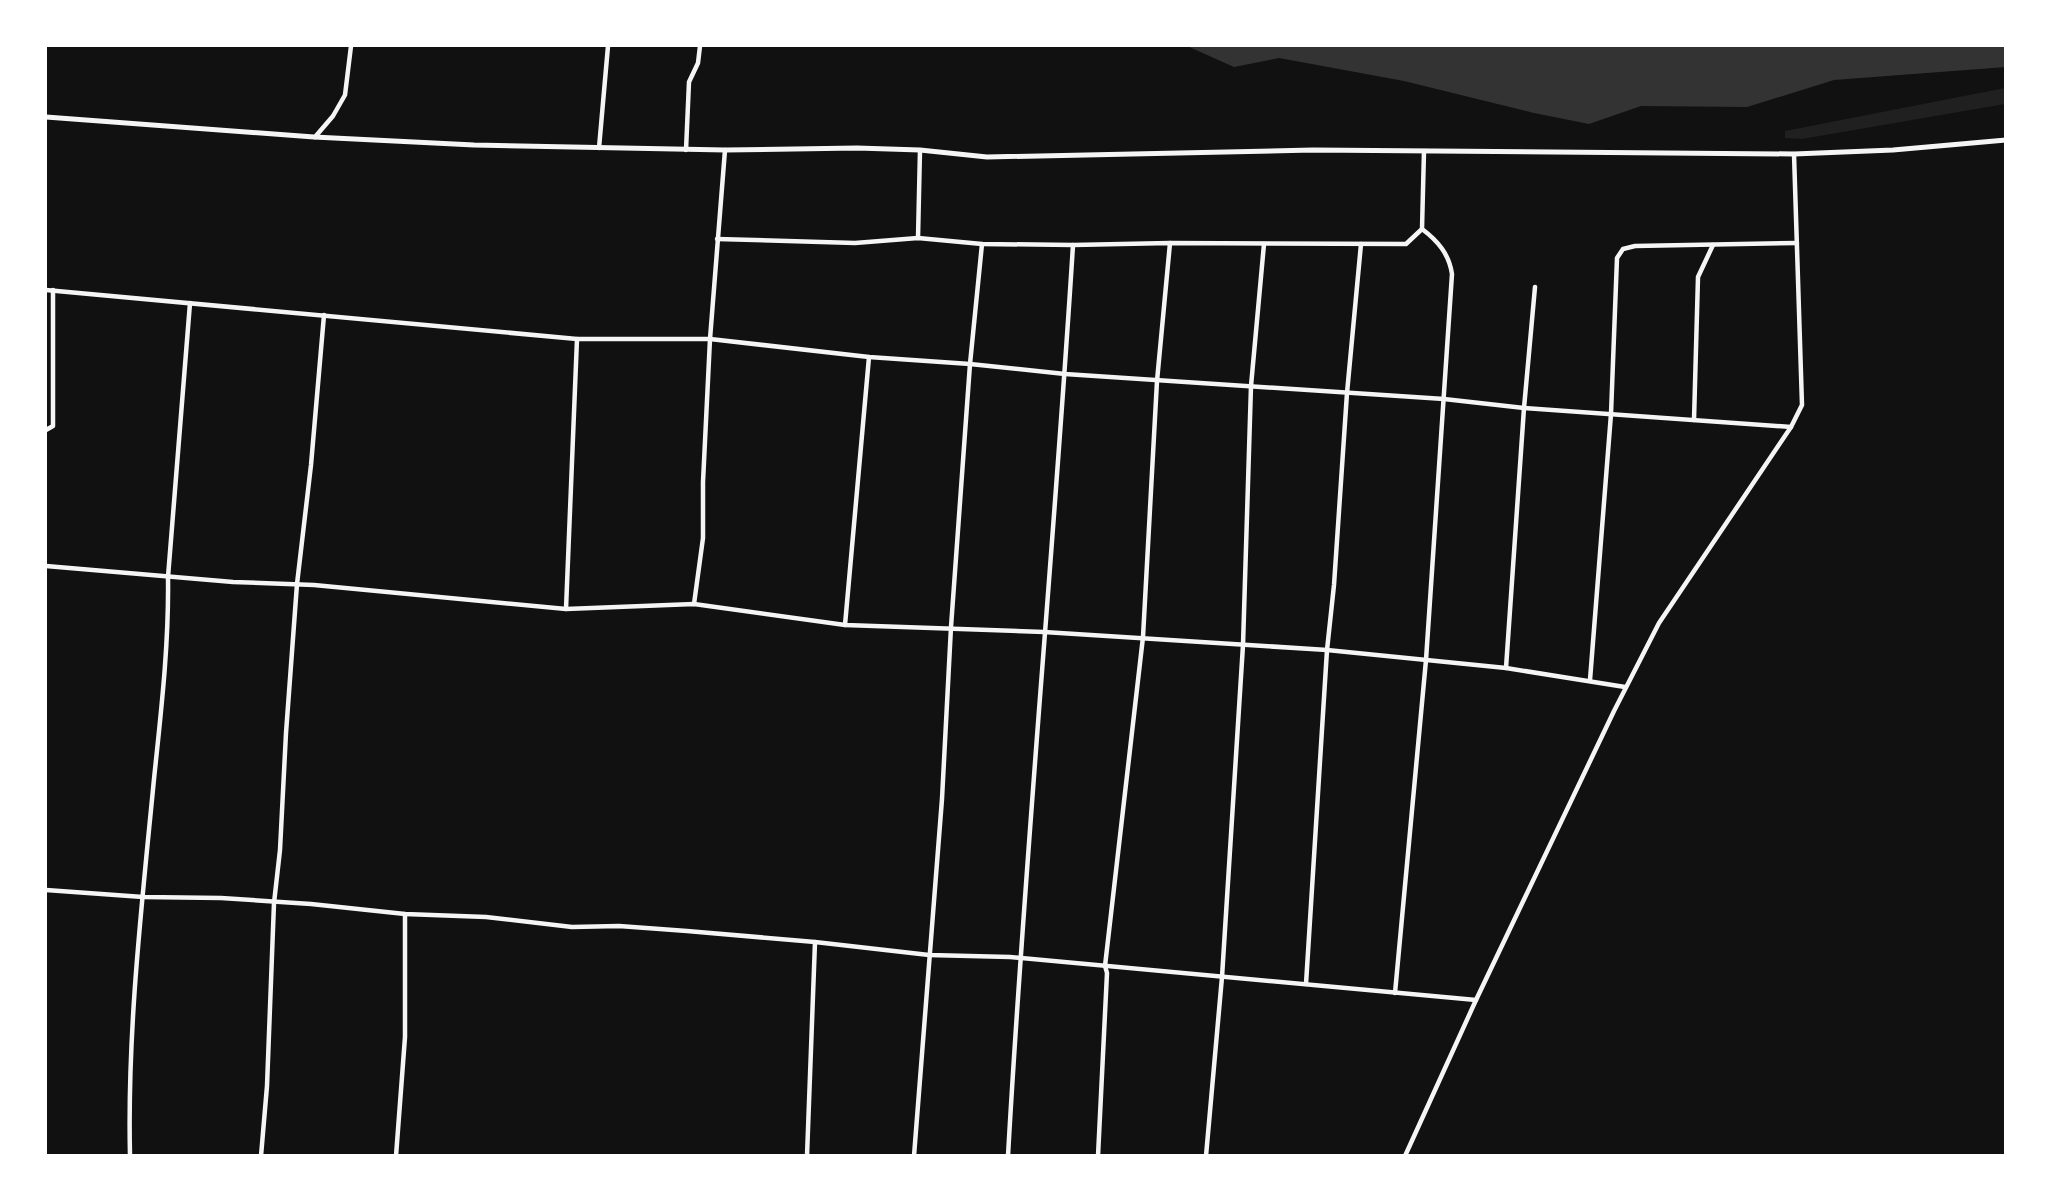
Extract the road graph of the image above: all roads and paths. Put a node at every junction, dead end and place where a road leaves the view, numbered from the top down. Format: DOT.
graph roads {
  1 [pos="351,46"];
  2 [pos="608,46"];
  3 [pos="700,46"];
  4 [pos="46,117"];
  5 [pos="314,137"];
  6 [pos="2006,140"];
  7 [pos="599,148"];
  8 [pos="686,149"];
  9 [pos="725,150"];
  10 [pos="920,150"];
  11 [pos="1424,151"];
  12 [pos="1794,154"];
  13 [pos="1422,229"];
  14 [pos="918,238"];
  15 [pos="717,239"];
  16 [pos="1170,243"];
  17 [pos="1797,243"];
  18 [pos="982,244"];
  19 [pos="1264,244"];
  20 [pos="1361,244"];
  21 [pos="1073,245"];
  22 [pos="1713,245"];
  23 [pos="1535,287"];
  24 [pos="46,290"];
  25 [pos="53,290"];
  26 [pos="190,303"];
  27 [pos="324,315"];
  28 [pos="577,339"];
  29 [pos="710,339"];
  30 [pos="869,357"];
  31 [pos="970,364"];
  32 [pos="1065,374"];
  33 [pos="1157,381"];
  34 [pos="1251,386"];
  35 [pos="1346,393"];
  36 [pos="1444,399"];
  37 [pos="1524,408"];
  38 [pos="1611,414"];
  39 [pos="1694,420"];
  40 [pos="1791,427"];
  41 [pos="46,430"];
  42 [pos="46,566"];
  43 [pos="168,577"];
  44 [pos="297,584"];
  45 [pos="694,604"];
  46 [pos="566,609"];
  47 [pos="845,625"];
  48 [pos="951,628"];
  49 [pos="1044,632"];
  50 [pos="1143,637"];
  51 [pos="1243,645"];
  52 [pos="1327,650"];
  53 [pos="1426,660"];
  54 [pos="1506,668"];
  55 [pos="1590,680"];
  56 [pos="1625,687"];
  57 [pos="46,890"];
  58 [pos="143,897"];
  59 [pos="274,903"];
  60 [pos="405,914"];
  61 [pos="815,942"];
  62 [pos="929,955"];
  63 [pos="1019,958"];
  64 [pos="1105,966"];
  65 [pos="1222,977"];
  66 [pos="1306,984"];
  67 [pos="1395,993"];
  68 [pos="1476,1000"];
  69 [pos="130,1156"];
  70 [pos="261,1156"];
  71 [pos="396,1156"];
  72 [pos="807,1156"];
  73 [pos="914,1156"];
  74 [pos="1008,1156"];
  75 [pos="1098,1156"];
  76 [pos="1206,1156"];
  77 [pos="1405,1156"];
  1 -- 5 [label="street"];
  2 -- 7 [label="street"];
  3 -- 8 [label="street"];
  4 -- 5 [label="street"];
  5 -- 7 [label="street"];
  6 -- 12 [label="street"];
  7 -- 8 [label="street"];
  8 -- 9 [label="street"];
  9 -- 10 [label="street"];
  9 -- 15 [label="street"];
  10 -- 11 [label="street"];
  10 -- 14 [label="street"];
  11 -- 12 [label="street"];
  11 -- 13 [label="street"];
  12 -- 17 [label="street"];
  13 -- 20 [label="street"];
  13 -- 36 [label="street"];
  14 -- 15 [label="street"];
  14 -- 18 [label="street"];
  15 -- 29 [label="street"];
  16 -- 19 [label="street"];
  16 -- 21 [label="street"];
  16 -- 33 [label="street"];
  17 -- 22 [label="street"];
  17 -- 40 [label="street"];
  18 -- 21 [label="street"];
  18 -- 31 [label="street"];
  19 -- 20 [label="street"];
  19 -- 34 [label="street"];
  20 -- 35 [label="street"];
  21 -- 32 [label="street"];
  22 -- 38 [label="street"];
  22 -- 39 [label="street"];
  23 -- 37 [label="street"];
  24 -- 25 [label="street"];
  25 -- 26 [label="street"];
  25 -- 41 [label="street"];
  26 -- 27 [label="street"];
  26 -- 43 [label="street"];
  27 -- 28 [label="street"];
  27 -- 44 [label="street"];
  28 -- 29 [label="street"];
  28 -- 46 [label="street"];
  29 -- 30 [label="street"];
  29 -- 45 [label="street"];
  30 -- 31 [label="street"];
  30 -- 47 [label="street"];
  31 -- 32 [label="street"];
  31 -- 48 [label="street"];
  32 -- 33 [label="street"];
  32 -- 49 [label="street"];
  33 -- 34 [label="street"];
  33 -- 50 [label="street"];
  34 -- 35 [label="street"];
  34 -- 51 [label="street"];
  35 -- 36 [label="street"];
  35 -- 52 [label="street"];
  36 -- 37 [label="street"];
  36 -- 53 [label="street"];
  37 -- 38 [label="street"];
  37 -- 54 [label="street"];
  38 -- 39 [label="street"];
  38 -- 55 [label="street"];
  39 -- 40 [label="street"];
  40 -- 56 [label="street"];
  42 -- 43 [label="street"];
  43 -- 44 [label="street"];
  43 -- 58 [label="street"];
  44 -- 46 [label="street"];
  44 -- 59 [label="street"];
  45 -- 46 [label="street"];
  45 -- 47 [label="street"];
  47 -- 48 [label="street"];
  48 -- 49 [label="street"];
  48 -- 62 [label="street"];
  49 -- 50 [label="street"];
  49 -- 63 [label="street"];
  50 -- 51 [label="street"];
  50 -- 64 [label="street"];
  51 -- 52 [label="street"];
  51 -- 65 [label="street"];
  52 -- 53 [label="street"];
  52 -- 66 [label="street"];
  53 -- 54 [label="street"];
  53 -- 67 [label="street"];
  54 -- 55 [label="street"];
  55 -- 56 [label="street"];
  56 -- 68 [label="street"];
  57 -- 58 [label="street"];
  58 -- 59 [label="street"];
  58 -- 69 [label="street"];
  59 -- 60 [label="street"];
  59 -- 70 [label="street"];
  60 -- 61 [label="street"];
  60 -- 71 [label="street"];
  61 -- 62 [label="street"];
  61 -- 72 [label="street"];
  62 -- 63 [label="street"];
  62 -- 73 [label="street"];
  63 -- 64 [label="street"];
  63 -- 74 [label="street"];
  64 -- 65 [label="street"];
  64 -- 75 [label="street"];
  65 -- 66 [label="street"];
  65 -- 76 [label="street"];
  66 -- 67 [label="street"];
  67 -- 68 [label="street"];
  68 -- 77 [label="street"];
}
